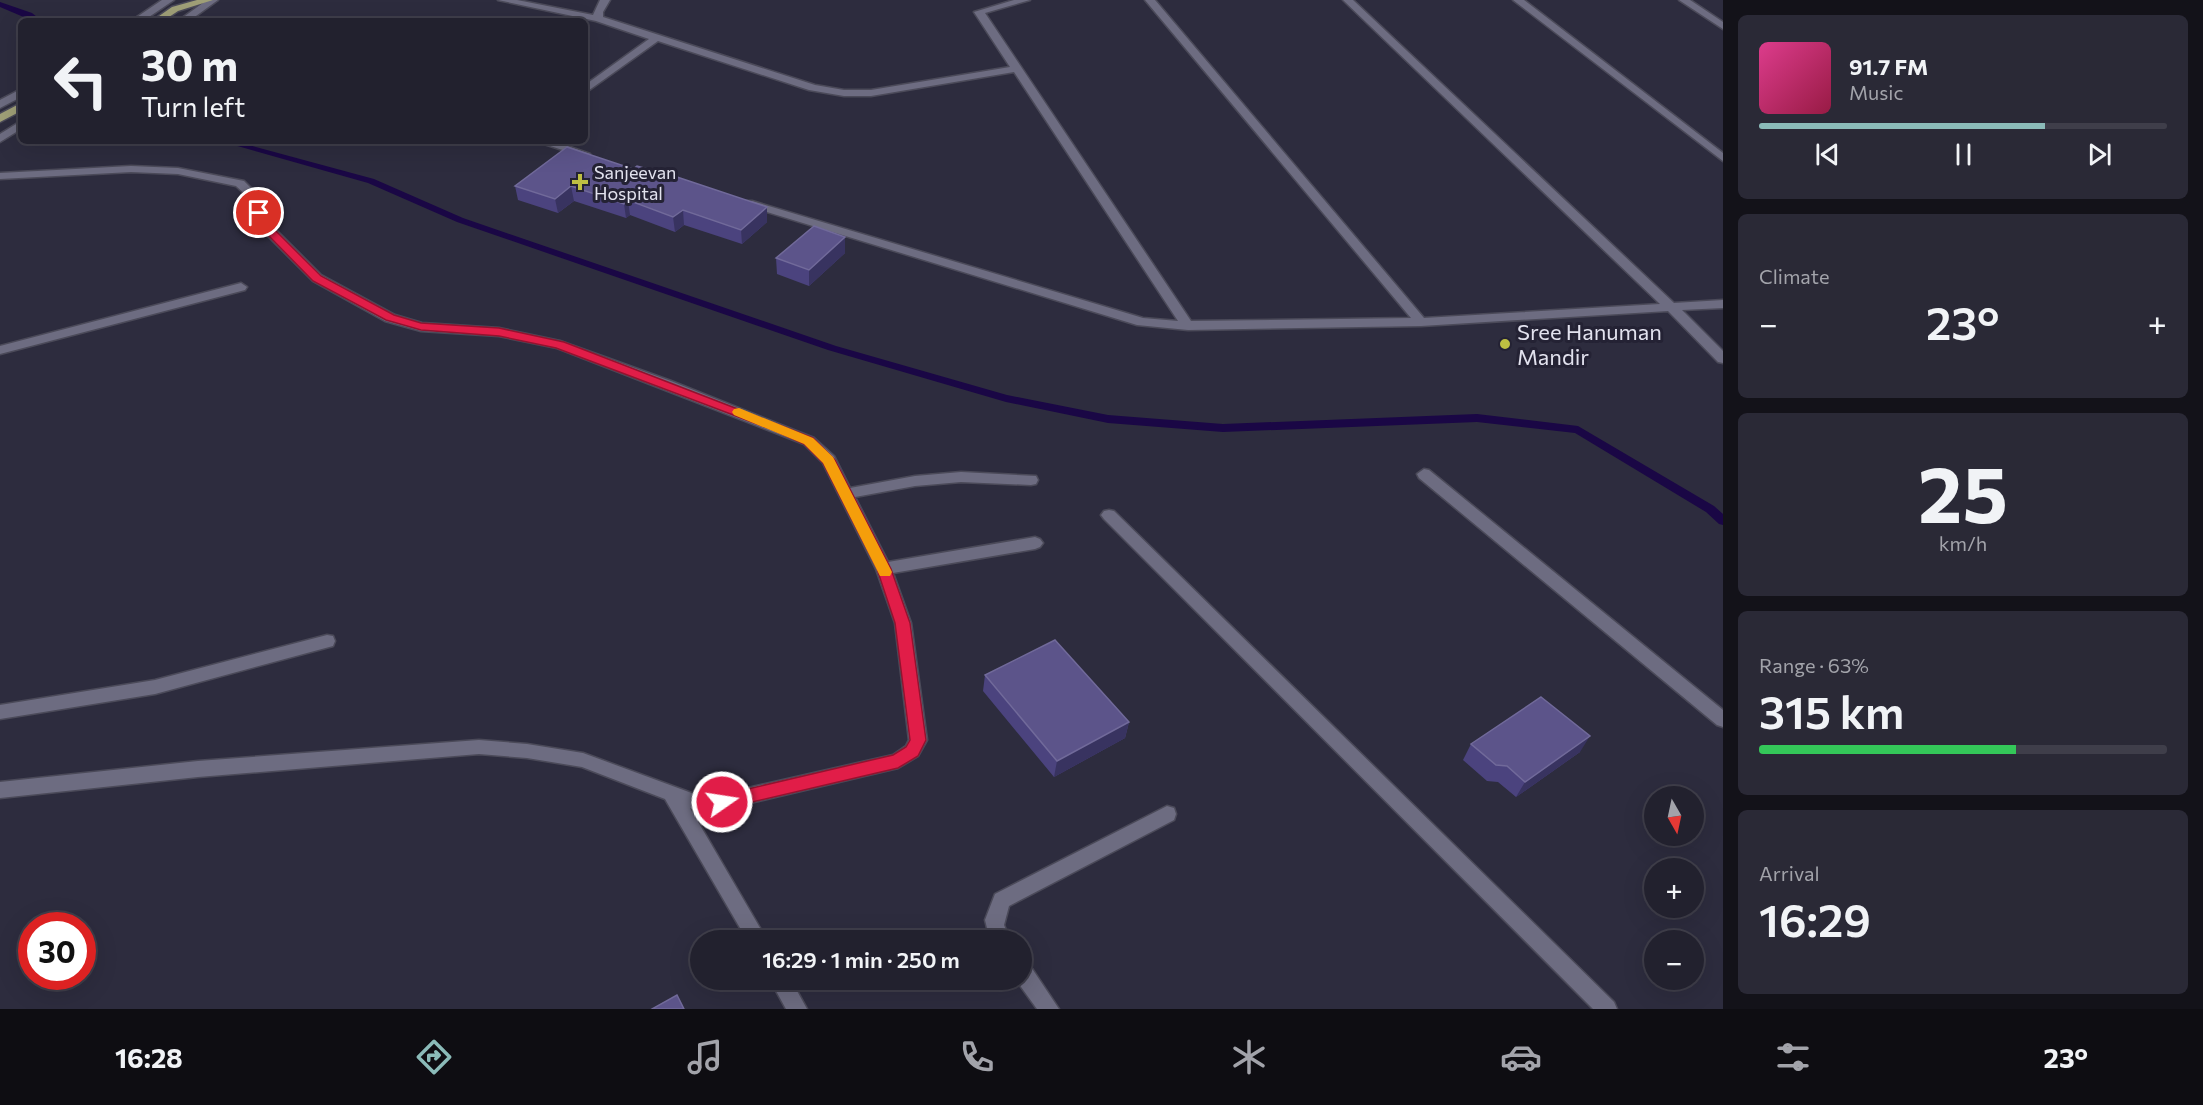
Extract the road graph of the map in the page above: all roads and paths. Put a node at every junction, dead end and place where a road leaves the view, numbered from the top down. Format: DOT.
graph roads {
  1 [pos="169,0"];
  2 [pos="208,0"];
  3 [pos="213,0"];
  4 [pos="503,0"];
  5 [pos="605,0"];
  6 [pos="1025,0"];
  7 [pos="1150,0"];
  8 [pos="1348,0"];
  9 [pos="1518,0"];
  10 [pos="1684,0"];
  11 [pos="178,5"];
  12 [pos="141,18"];
  13 [pos="161,18"];
  14 [pos="190,18"];
  15 [pos="598,19"];
  16 [pos="1723,26"];
  17 [pos="656,38"];
  18 [pos="1015,69"];
  19 [pos="588,88"];
  20 [pos="18,94"];
  21 [pos="0,105"];
  22 [pos="18,108"];
  23 [pos="0,119"];
  24 [pos="18,126"];
  25 [pos="0,139"];
  26 [pos="551,144"];
  27 [pos="598,158"];
  28 [pos="1723,158"];
  29 [pos="0,176"];
  30 [pos="734,199"];
  31 [pos="241,287"];
  32 [pos="1723,304"];
  33 [pos="1671,307"];
  34 [pos="1421,322"];
  35 [pos="1188,326"];
  36 [pos="0,350"];
  37 [pos="1723,359"];
  38 [pos="1424,474"];
  39 [pos="1031,480"];
  40 [pos="845,494"];
  41 [pos="1109,515"];
  42 [pos="1035,543"];
  43 [pos="884,569"];
  44 [pos="327,641"];
  45 [pos="0,712"];
  46 [pos="1723,720"];
  47 [pos="0,790"];
  48 [pos="671,793"];
  49 [pos="1167,814"];
  50 [pos="751,930"];
  51 [pos="996,930"];
  52 [pos="1032,984"];
  53 [pos="786,990"];
  54 [pos="797,1009"];
  55 [pos="1049,1009"];
  56 [pos="1607,1009"];
  1 -- 12 [label="street"];
  2 -- 11 [label="main road"];
  3 -- 14 [label="street"];
  4 -- 15 [label="street"];
  5 -- 15 [label="street"];
  6 -- 18 [label="street"];
  7 -- 34 [label="street"];
  8 -- 33 [label="street"];
  9 -- 28 [label="street"];
  10 -- 16 [label="street"];
  11 -- 13 [label="main road"];
  15 -- 17 [label="street"];
  17 -- 18 [label="street"];
  17 -- 19 [label="street"];
  18 -- 35 [label="street"];
  20 -- 21 [label="street"];
  22 -- 23 [label="main road"];
  24 -- 25 [label="street"];
  26 -- 27 [label="street"];
  29 -- 40 [label="street"];
  30 -- 35 [label="street"];
  31 -- 36 [label="street"];
  32 -- 33 [label="street"];
  33 -- 34 [label="street"];
  33 -- 37 [label="street"];
  34 -- 35 [label="street"];
  38 -- 46 [label="street"];
  39 -- 40 [label="street"];
  40 -- 43 [label="street"];
  41 -- 56 [label="street"];
  42 -- 43 [label="street"];
  43 -- 48 [label="street"];
  44 -- 45 [label="street"];
  47 -- 48 [label="street"];
  48 -- 50 [label="street"];
  49 -- 51 [label="street"];
  52 -- 55 [label="street"];
  53 -- 54 [label="street"];
}
